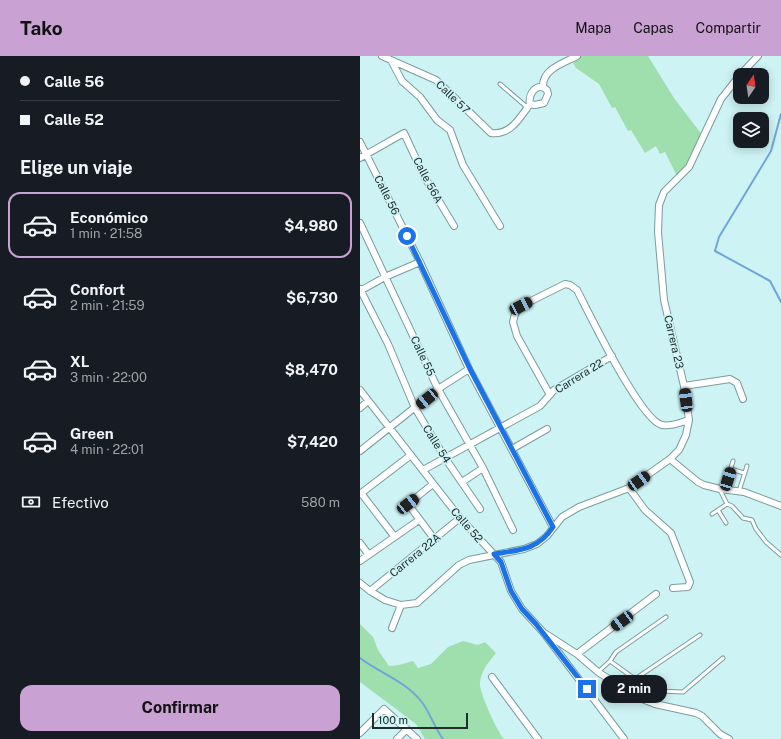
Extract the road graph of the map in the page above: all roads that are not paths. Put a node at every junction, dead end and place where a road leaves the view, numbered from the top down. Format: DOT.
graph roads {
  1 [pos="382,56"];
  2 [pos="577,56"];
  3 [pos="758,56"];
  4 [pos="392,62"];
  5 [pos="747,68"];
  6 [pos="500,84"];
  7 [pos="733,84"];
  8 [pos="543,87"];
  9 [pos="529,106"];
  10 [pos="360,142"];
  11 [pos="366,155"];
  12 [pos="360,158"];
  13 [pos="360,223"];
  14 [pos="454,226"];
  15 [pos="500,226"];
  16 [pos="420,262"];
  17 [pos="385,277"];
  18 [pos="360,290"];
  19 [pos="612,356"];
  20 [pos="470,369"];
  21 [pos="684,386"];
  22 [pos="438,389"];
  23 [pos="360,390"];
  24 [pos="550,395"];
  25 [pos="744,399"];
  26 [pos="368,401"];
  27 [pos="360,408"];
  28 [pos="415,408"];
  29 [pos="689,420"];
  30 [pos="390,428"];
  31 [pos="501,428"];
  32 [pos="547,429"];
  33 [pos="470,444"];
  34 [pos="512,449"];
  35 [pos="360,451"];
  36 [pos="411,455"];
  37 [pos="445,458"];
  38 [pos="670,459"];
  39 [pos="733,461"];
  40 [pos="747,466"];
  41 [pos="483,468"];
  42 [pos="731,469"];
  43 [pos="423,470"];
  44 [pos="744,473"];
  45 [pos="462,482"];
  46 [pos="433,484"];
  47 [pos="629,488"];
  48 [pos="722,490"];
  49 [pos="739,491"];
  50 [pos="361,494"];
  51 [pos="727,504"];
  52 [pos="781,506"];
  53 [pos="480,509"];
  54 [pos="718,510"];
  55 [pos="712,514"];
  56 [pos="460,518"];
  57 [pos="419,520"];
  58 [pos="726,523"];
  59 [pos="553,527"];
  60 [pos="513,530"];
  61 [pos="394,536"];
  62 [pos="435,540"];
  63 [pos="360,543"];
  64 [pos="494,554"];
  65 [pos="781,554"];
  66 [pos="369,555"];
  67 [pos="360,561"];
  68 [pos="360,583"];
  69 [pos="673,588"];
  70 [pos="370,591"];
  71 [pos="656,594"];
  72 [pos="401,605"];
  73 [pos="666,617"];
  74 [pos="392,628"];
  75 [pos="543,632"];
  76 [pos="700,635"];
  77 [pos="577,654"];
  78 [pos="723,658"];
  79 [pos="610,661"];
  80 [pos="598,672"];
  81 [pos="492,677"];
  82 [pos="635,679"];
  83 [pos="407,729"];
  84 [pos="360,733"];
  85 [pos="397,739"];
  86 [pos="418,739"];
  87 [pos="538,739"];
  88 [pos="624,739"];
  89 [pos="729,739"];
  1 -- 4 [label="street, Calle 57"];
  2 -- 8 [label="street"];
  3 -- 5 [label="street, Carrera 23"];
  4 -- 9 [label="street, Calle 57"];
  4 -- 15 [label="street"];
  6 -- 9 [label="lane"];
  7 -- 21 [label="street, Carrera 23"];
  8 -- 9 [label="street"];
  8 -- 9 [label="street"];
  10 -- 11 [label="street, Calle 56"];
  11 -- 12 [label="street"];
  11 -- 14 [label="street, Calle 56A"];
  11 -- 16 [label="street, Calle 56"];
  13 -- 17 [label="street, Calle 55"];
  16 -- 17 [label="street"];
  16 -- 20 [label="street, Calle 56"];
  17 -- 18 [label="street"];
  17 -- 22 [label="street, Calle 55"];
  18 -- 28 [label="street, Calle 54"];
  19 -- 24 [label="street, Carrera 22"];
  19 -- 24 [label="street"];
  19 -- 29 [label="street"];
  20 -- 22 [label="street"];
  20 -- 31 [label="street, Calle 56"];
  21 -- 25 [label="street"];
  21 -- 29 [label="street, Carrera 23"];
  22 -- 28 [label="street"];
  22 -- 33 [label="street, Calle 55"];
  23 -- 26 [label="street, Calle 52"];
  24 -- 31 [label="street, Carrera 22"];
  26 -- 27 [label="street"];
  26 -- 30 [label="street, Calle 52"];
  28 -- 30 [label="street"];
  28 -- 37 [label="street, Calle 54"];
  29 -- 38 [label="street, Carrera 23"];
  30 -- 35 [label="street"];
  30 -- 36 [label="street, Calle 52"];
  31 -- 33 [label="street, Carrera 22"];
  31 -- 34 [label="street, Calle 56"];
  32 -- 34 [label="street"];
  33 -- 37 [label="street, Carrera 22"];
  33 -- 41 [label="street, Calle 55"];
  34 -- 59 [label="street, Calle 56"];
  36 -- 43 [label="street, Calle 52"];
  36 -- 50 [label="street"];
  37 -- 43 [label="street, Carrera 22"];
  37 -- 45 [label="street, Calle 54"];
  38 -- 47 [label="street, Carrera 23"];
  38 -- 48 [label="street"];
  39 -- 42 [label="lane"];
  40 -- 44 [label="lane"];
  41 -- 45 [label="street"];
  41 -- 60 [label="street, Calle 55"];
  42 -- 44 [label="lane"];
  42 -- 48 [label="lane"];
  43 -- 46 [label="street, Calle 52"];
  44 -- 49 [label="lane"];
  45 -- 53 [label="street, Calle 54"];
  46 -- 56 [label="street, Calle 52"];
  46 -- 57 [label="street"];
  47 -- 59 [label="street, Carrera 23"];
  47 -- 69 [label="street"];
  48 -- 49 [label="street"];
  48 -- 51 [label="lane"];
  49 -- 52 [label="street"];
  50 -- 61 [label="street"];
  51 -- 54 [label="lane"];
  51 -- 65 [label="lane"];
  54 -- 55 [label="lane"];
  54 -- 58 [label="lane"];
  56 -- 62 [label="street, Carrera 22A"];
  56 -- 64 [label="street, Calle 52"];
  57 -- 61 [label="street"];
  57 -- 62 [label="street"];
  59 -- 64 [label="street, Carrera 23"];
  61 -- 66 [label="street"];
  62 -- 70 [label="street, Carrera 22A"];
  63 -- 66 [label="street"];
  64 -- 72 [label="street, Carrera 23"];
  64 -- 75 [label="street, Calle 52"];
  66 -- 67 [label="street"];
  68 -- 70 [label="street"];
  70 -- 72 [label="street"];
  71 -- 77 [label="street"];
  72 -- 74 [label="street"];
  73 -- 79 [label="lane"];
  75 -- 77 [label="street"];
  75 -- 88 [label="street, Calle 52"];
  76 -- 82 [label="lane"];
  77 -- 80 [label="street"];
  78 -- 82 [label="lane"];
  79 -- 80 [label="lane"];
  79 -- 82 [label="lane"];
  80 -- 89 [label="street"];
  81 -- 87 [label="street"];
  83 -- 84 [label="street"];
  83 -- 85 [label="street"];
  83 -- 86 [label="street"];
}
